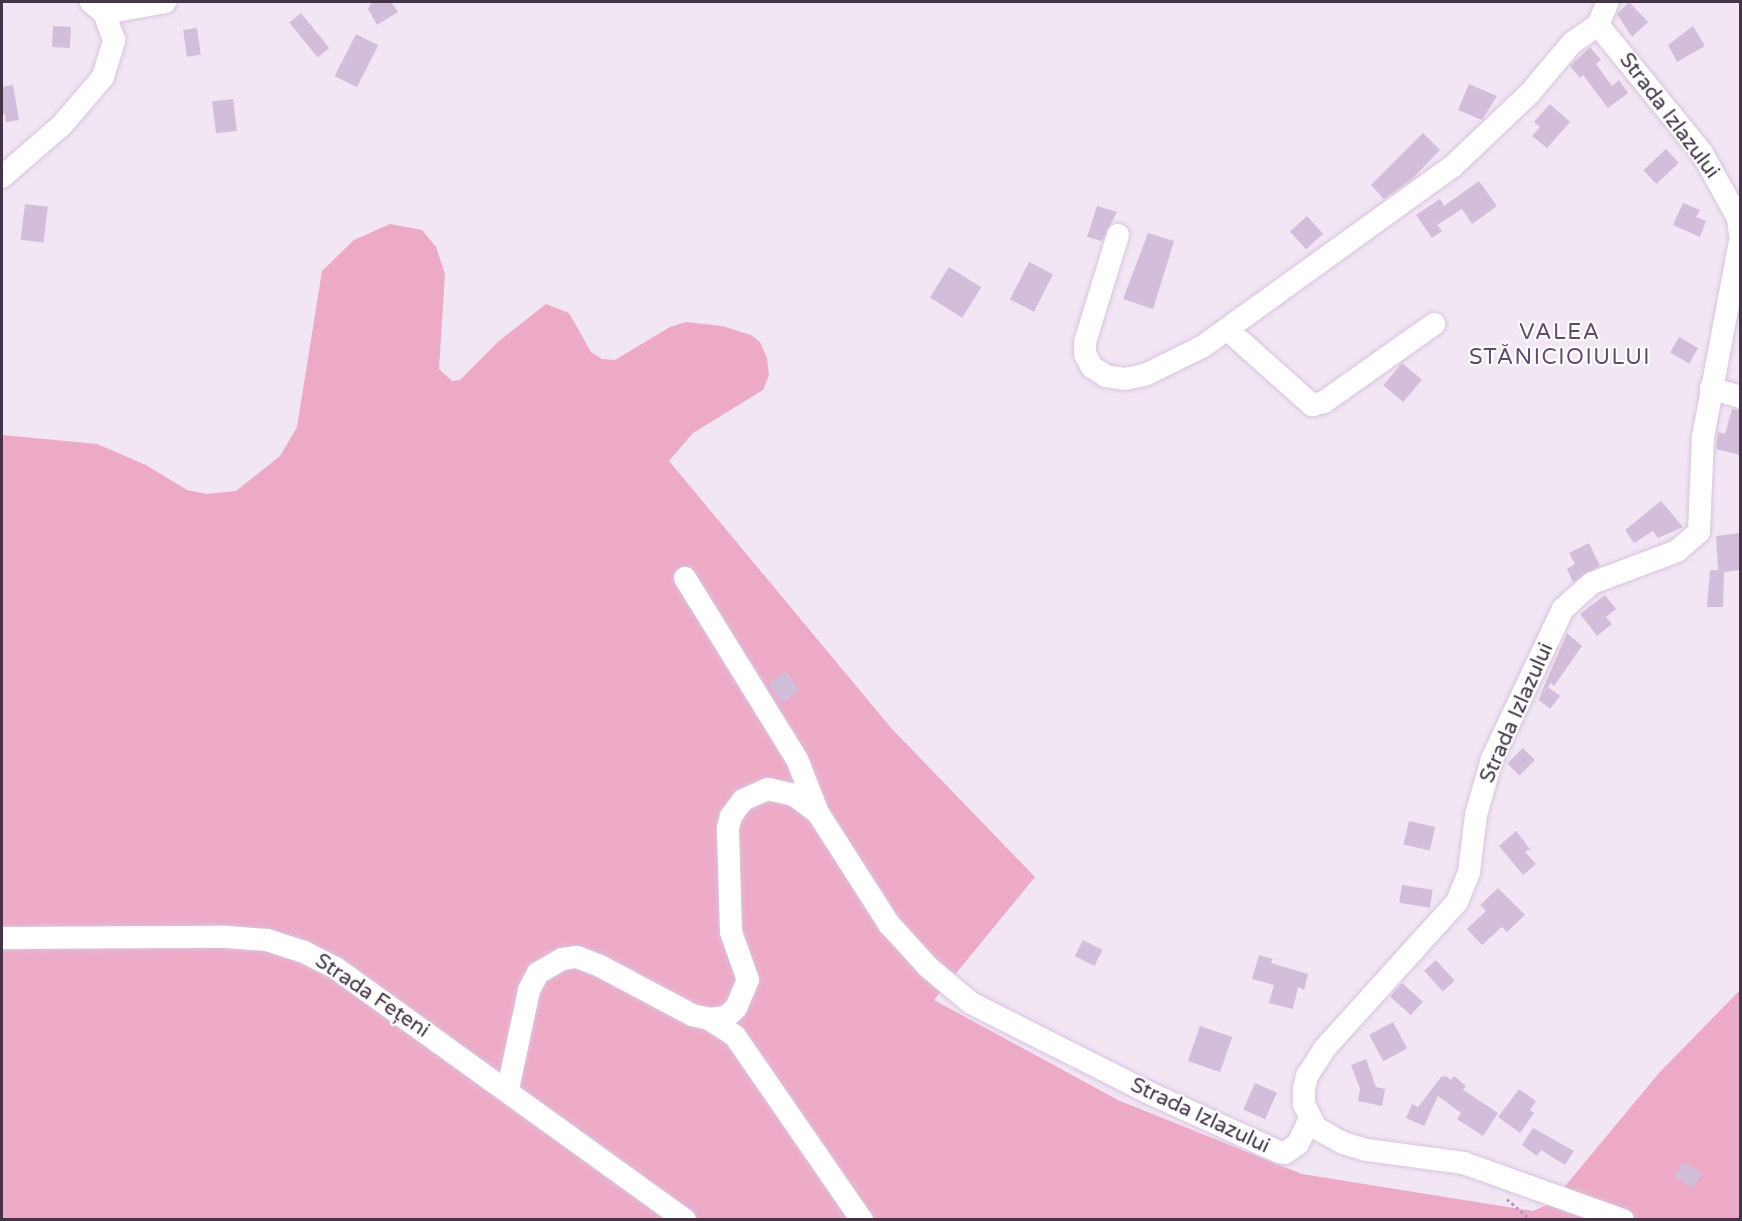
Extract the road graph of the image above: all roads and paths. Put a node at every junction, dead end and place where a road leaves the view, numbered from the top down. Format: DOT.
graph roads {
  1 [pos="165,2"];
  2 [pos="1608,2"];
  3 [pos="97,7"];
  4 [pos="1598,25"];
  5 [pos="2,177"];
  6 [pos="1740,234"];
  7 [pos="1118,235"];
  8 [pos="1740,242"];
  9 [pos="1434,324"];
  10 [pos="1228,330"];
  11 [pos="1711,388"];
  12 [pos="1740,397"];
  13 [pos="685,578"];
  14 [pos="818,813"];
  15 [pos="2,938"];
  16 [pos="709,1019"];
  17 [pos="508,1089"];
  18 [pos="1310,1118"];
  19 [pos="685,1220"];
  20 [pos="862,1220"];
  21 [pos="1623,1220"];
  1 -- 3 [label="street"];
  2 -- 4 [label="street"];
  3 -- 5 [label="street"];
  4 -- 6 [label="street, Strada Izlazului"];
  4 -- 10 [label="street"];
  7 -- 10 [label="street"];
  8 -- 11 [label="street, Strada Izlazului"];
  9 -- 10 [label="street"];
  11 -- 12 [label="street"];
  11 -- 18 [label="street, Strada Izlazului"];
  13 -- 14 [label="street"];
  14 -- 16 [label="street, Strada Izlazului"];
  14 -- 18 [label="street, Strada Izlazului"];
  15 -- 17 [label="street, Strada Fețeni"];
  16 -- 17 [label="street"];
  16 -- 20 [label="street"];
  17 -- 19 [label="street, Strada Fețeni"];
  18 -- 21 [label="street"];
}
